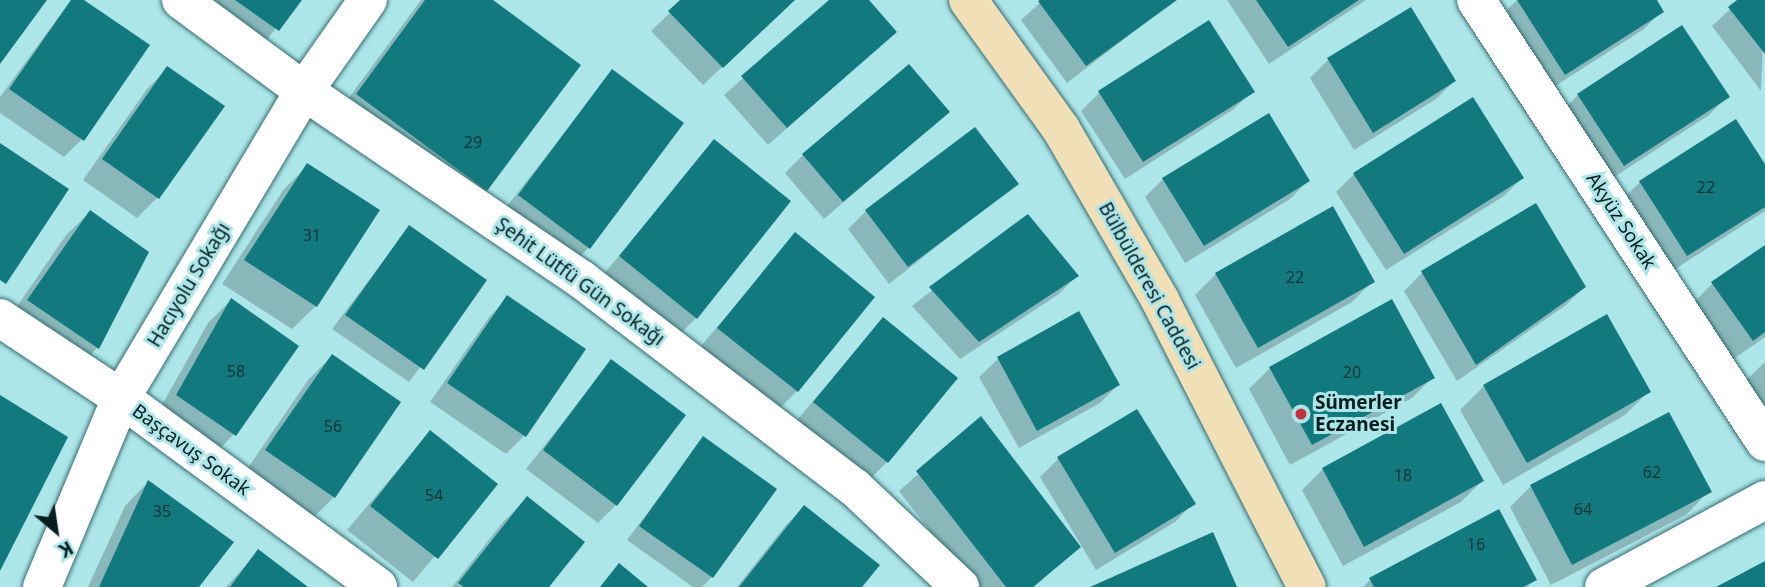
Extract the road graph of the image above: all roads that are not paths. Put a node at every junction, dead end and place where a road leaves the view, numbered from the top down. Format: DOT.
graph roads {
  1 [pos="181,0"];
  2 [pos="368,0"];
  3 [pos="968,0"];
  4 [pos="1476,0"];
  5 [pos="304,91"];
  6 [pos="0,318"];
  7 [pos="121,398"];
  8 [pos="1765,442"];
  9 [pos="1765,500"];
  10 [pos="42,587"];
  11 [pos="378,587"];
  12 [pos="960,587"];
  13 [pos="1307,587"];
  14 [pos="1604,587"];
  1 -- 5 [label="street, Şehit Lütfü Gün Sokağı"];
  2 -- 5 [label="street, Hacıyolu Sokağı"];
  3 -- 13 [label="main road, Bülbülderesi Caddesi"];
  4 -- 8 [label="street, Akyüz Sokak"];
  5 -- 7 [label="street, Hacıyolu Sokağı"];
  5 -- 12 [label="street, Şehit Lütfü Gün Sokağı"];
  6 -- 7 [label="street, Başçavuş Sokak"];
  7 -- 10 [label="street, Hacıyolu Sokağı"];
  7 -- 11 [label="street, Başçavuş Sokak"];
  9 -- 14 [label="street"];
}
